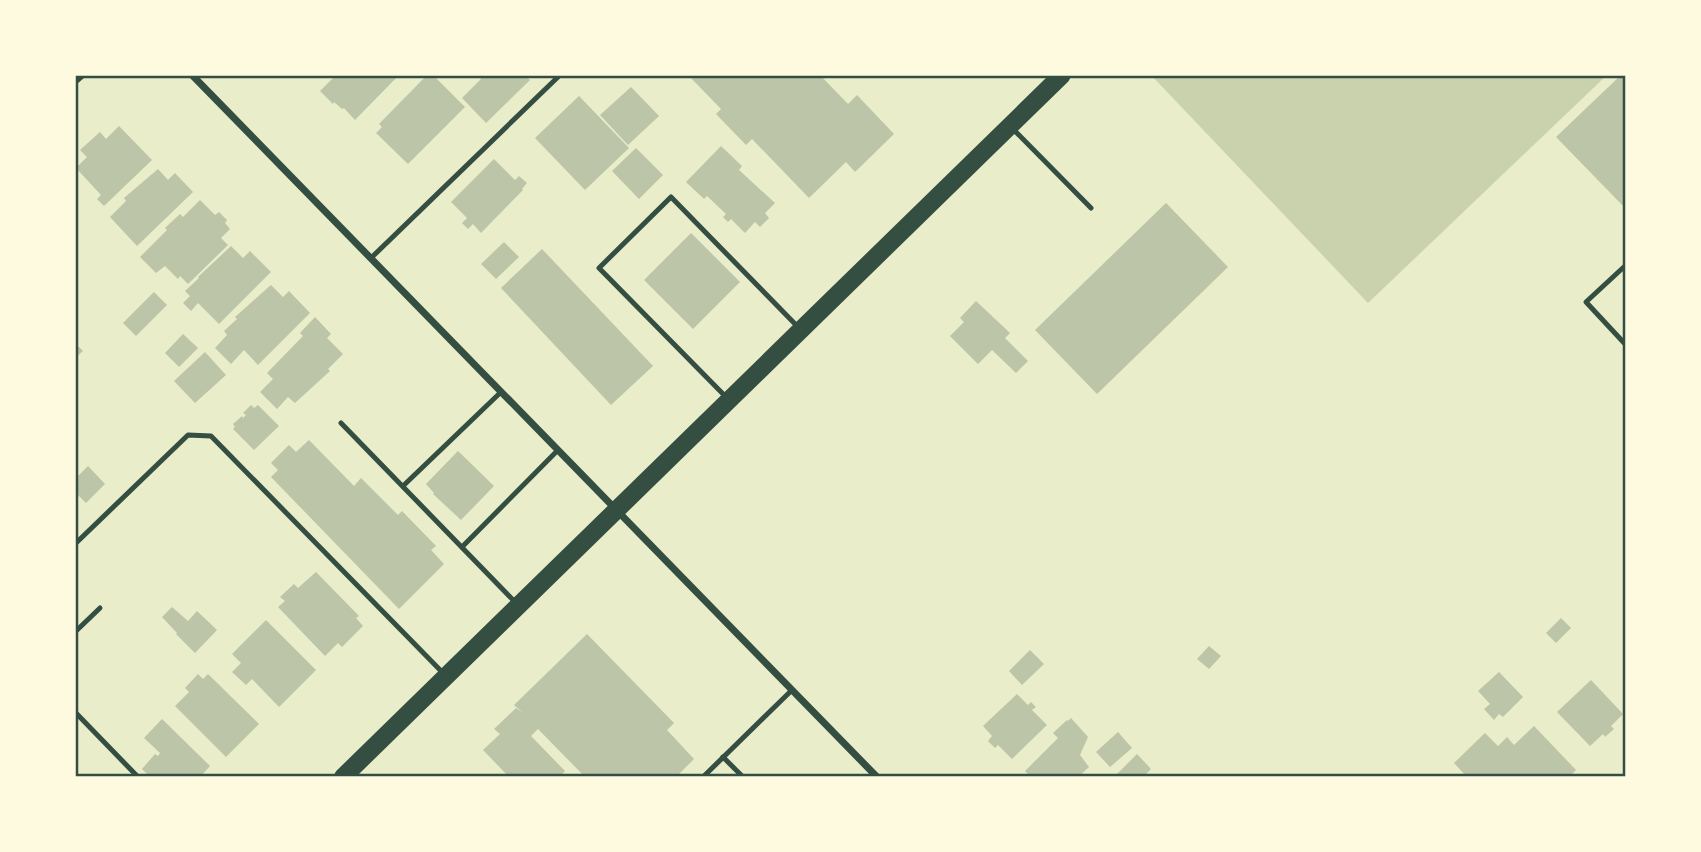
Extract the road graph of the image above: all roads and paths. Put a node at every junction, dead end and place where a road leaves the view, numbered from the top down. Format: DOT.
graph roads {
  1 [pos="82,75"];
  2 [pos="192,75"];
  3 [pos="560,75"];
  4 [pos="1062,75"];
  5 [pos="75,81"];
  6 [pos="1010,125"];
  7 [pos="1091,208"];
  8 [pos="371,258"];
  9 [pos="1626,265"];
  10 [pos="802,330"];
  11 [pos="1626,345"];
  12 [pos="502,392"];
  13 [pos="729,401"];
  14 [pos="341,423"];
  15 [pos="558,450"];
  16 [pos="404,486"];
  17 [pos="617,511"];
  18 [pos="75,544"];
  19 [pos="462,547"];
  20 [pos="519,606"];
  21 [pos="100,608"];
  22 [pos="75,632"];
  23 [pos="446,676"];
  24 [pos="792,690"];
  25 [pos="75,712"];
  26 [pos="723,757"];
  27 [pos="138,777"];
  28 [pos="343,777"];
  29 [pos="703,777"];
  30 [pos="743,777"];
  31 [pos="877,777"];
  1 -- 5 [label="street"];
  2 -- 8 [label="street"];
  3 -- 8 [label="lane"];
  4 -- 6 [label="main road"];
  6 -- 7 [label="lane"];
  6 -- 10 [label="main road"];
  8 -- 12 [label="street"];
  9 -- 11 [label="lane"];
  10 -- 13 [label="main road"];
  10 -- 13 [label="lane"];
  12 -- 15 [label="street"];
  12 -- 16 [label="lane"];
  13 -- 17 [label="main road"];
  14 -- 16 [label="lane"];
  15 -- 17 [label="street"];
  15 -- 19 [label="lane"];
  16 -- 19 [label="lane"];
  17 -- 20 [label="main road"];
  17 -- 24 [label="street"];
  18 -- 23 [label="lane"];
  19 -- 20 [label="lane"];
  20 -- 23 [label="main road"];
  21 -- 22 [label="lane"];
  23 -- 28 [label="main road"];
  24 -- 26 [label="lane"];
  24 -- 31 [label="street"];
  25 -- 27 [label="lane"];
  26 -- 29 [label="lane"];
  26 -- 30 [label="lane"];
}
